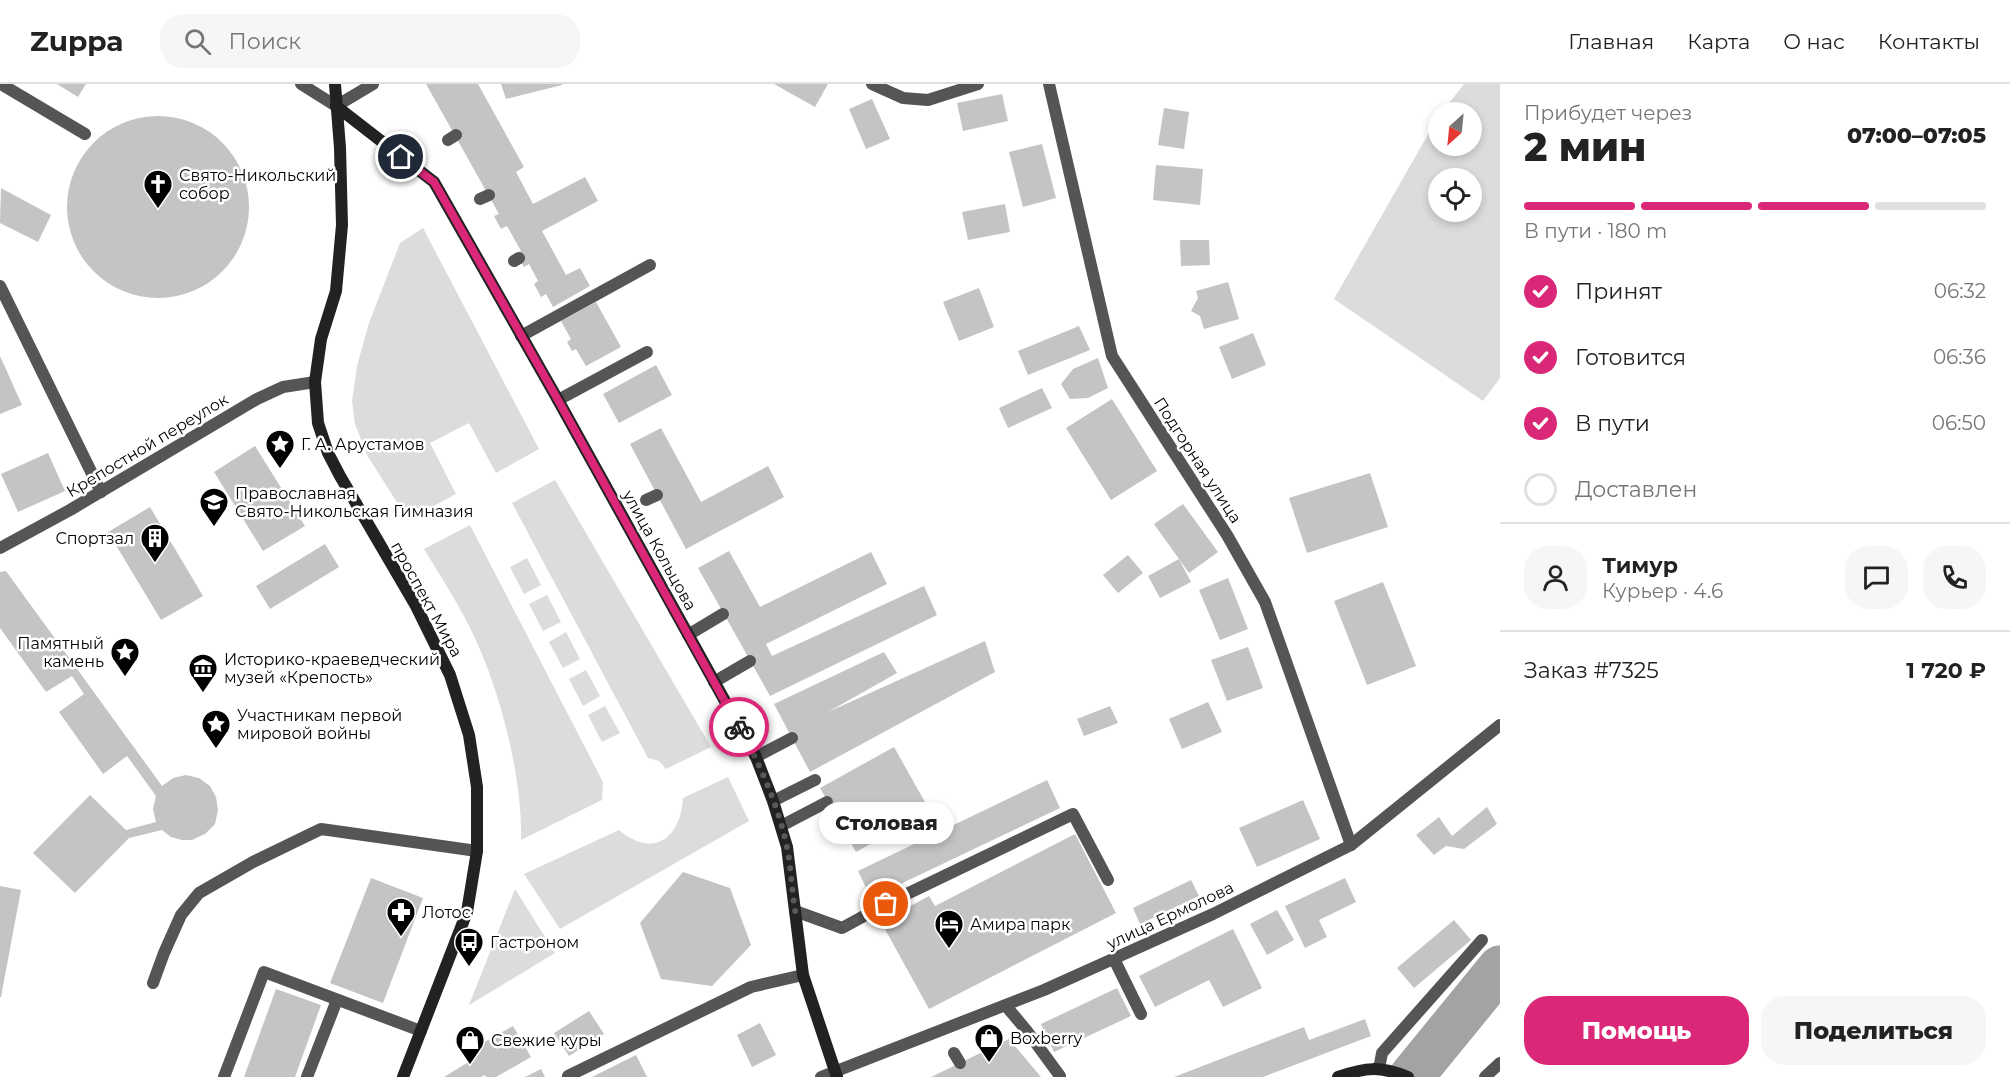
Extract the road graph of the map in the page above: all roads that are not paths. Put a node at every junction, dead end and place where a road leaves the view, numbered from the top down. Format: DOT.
graph roads {
  1 [pos="1,84"];
  2 [pos="301,84"];
  3 [pos="335,84"];
  4 [pos="373,84"];
  5 [pos="872,84"];
  6 [pos="978,84"];
  7 [pos="1049,84"];
  8 [pos="336,106"];
  9 [pos="85,134"];
  10 [pos="650,265"];
  11 [pos="0,286"];
  12 [pos="521,336"];
  13 [pos="647,352"];
  14 [pos="315,382"];
  15 [pos="558,400"];
  16 [pos="101,492"];
  17 [pos="0,548"];
  18 [pos="723,614"];
  19 [pos="688,634"];
  20 [pos="750,661"];
  21 [pos="714,682"];
  22 [pos="1500,725"];
  23 [pos="792,738"];
  24 [pos="756,757"];
  25 [pos="815,780"];
  26 [pos="773,801"];
  27 [pos="827,802"];
  28 [pos="781,826"];
  29 [pos="1352,845"];
  30 [pos="477,850"];
  31 [pos="1108,880"];
  32 [pos="795,911"];
  33 [pos="1482,940"];
  34 [pos="1114,959"];
  35 [pos="803,975"];
  36 [pos="153,983"];
  37 [pos="337,1000"];
  38 [pos="1006,1006"];
  39 [pos="1141,1014"];
  40 [pos="421,1031"];
  41 [pos="1500,1063"];
  42 [pos="1383,1069"];
  43 [pos="836,1075"];
  44 [pos="568,1076"];
  45 [pos="1060,1076"];
  46 [pos="224,1077"];
  47 [pos="307,1077"];
  48 [pos="403,1077"];
  49 [pos="821,1077"];
  50 [pos="1338,1077"];
  51 [pos="1408,1077"];
  52 [pos="1485,1077"];
  1 -- 9 [label="street"];
  2 -- 8 [label="street"];
  3 -- 8 [label="street, проспект Мира"];
  4 -- 8 [label="street"];
  5 -- 6 [label="street"];
  7 -- 29 [label="street, Подгорная улица"];
  8 -- 12 [label="street, улица Кольцова"];
  8 -- 14 [label="street, проспект Мира"];
  10 -- 12 [label="street"];
  11 -- 16 [label="street"];
  12 -- 15 [label="street, улица Кольцова"];
  13 -- 15 [label="street"];
  14 -- 16 [label="street, Крепостной переулок"];
  14 -- 30 [label="street, проспект Мира"];
  15 -- 19 [label="street, улица Кольцова"];
  16 -- 17 [label="street, Крепостной переулок"];
  18 -- 19 [label="street"];
  19 -- 21 [label="street, улица Кольцова"];
  20 -- 21 [label="street"];
  21 -- 24 [label="street, улица Кольцова"];
  22 -- 29 [label="street, улица Ермолова"];
  23 -- 24 [label="street"];
  24 -- 26 [label="street, улица Кольцова"];
  25 -- 26 [label="street"];
  26 -- 28 [label="street, улица Кольцова"];
  27 -- 28 [label="street"];
  28 -- 32 [label="street, улица Кольцова"];
  29 -- 34 [label="street, улица Ермолова"];
  30 -- 36 [label="street"];
  30 -- 40 [label="street, проспект Мира"];
  31 -- 32 [label="street"];
  32 -- 35 [label="street, улица Кольцова"];
  33 -- 42 [label="street"];
  34 -- 38 [label="street, улица Ермолова"];
  34 -- 39 [label="street"];
  35 -- 43 [label="street, улица Кольцова"];
  35 -- 44 [label="street"];
  37 -- 40 [label="street"];
  37 -- 46 [label="street"];
  37 -- 47 [label="street"];
  38 -- 43 [label="street, улица Ермолова"];
  38 -- 45 [label="street"];
  40 -- 48 [label="street, проспект Мира"];
  41 -- 52 [label="street"];
  42 -- 50 [label="street"];
  42 -- 51 [label="street"];
  43 -- 49 [label="street, улица Ермолова"];
}
